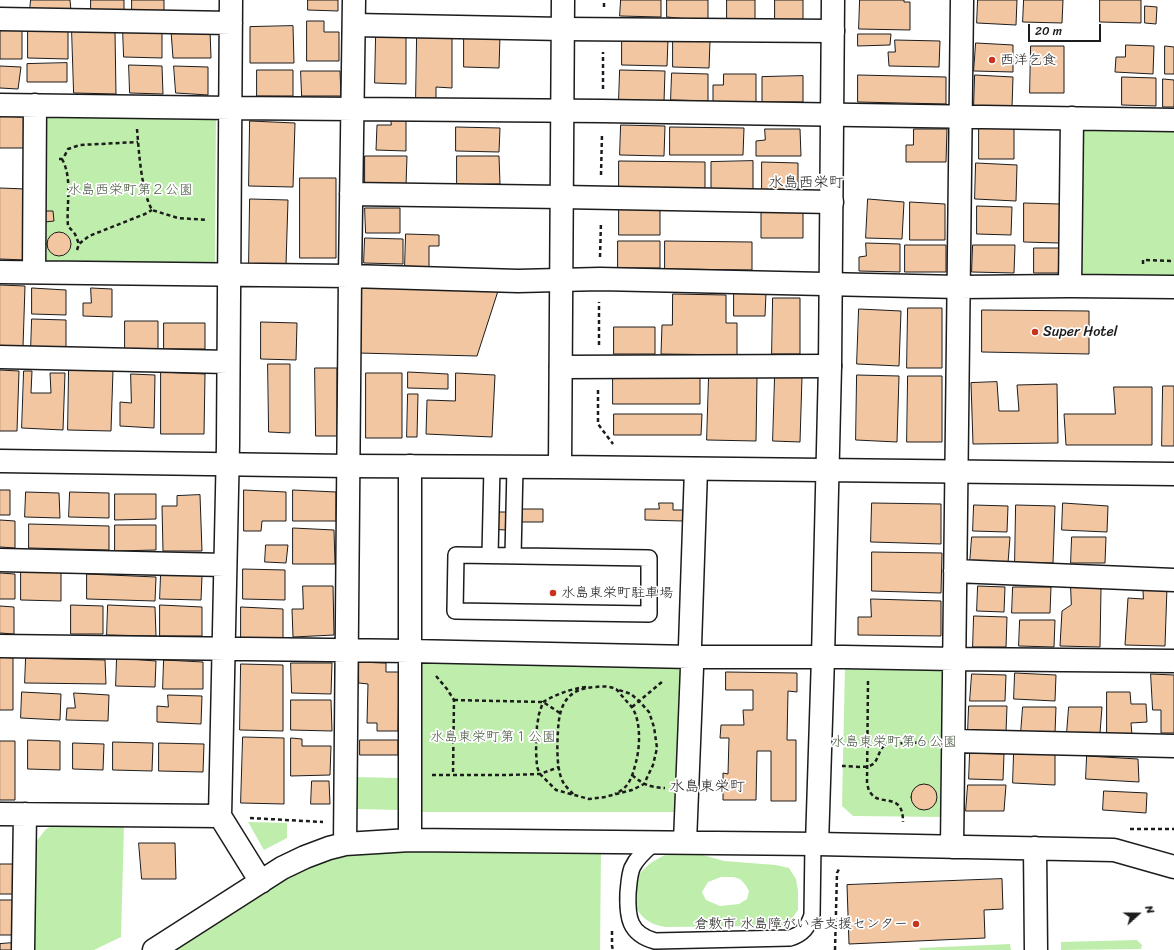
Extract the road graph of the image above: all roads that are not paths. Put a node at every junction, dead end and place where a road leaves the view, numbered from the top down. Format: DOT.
graph roads {
  1 [pos="231,0"];
  2 [pos="354,0"];
  3 [pos="563,0"];
  4 [pos="833,0"];
  5 [pos="962,0"];
  6 [pos="0,19"];
  7 [pos="231,23"];
  8 [pos="354,25"];
  9 [pos="563,29"];
  10 [pos="833,31"];
  11 [pos="0,105"];
  12 [pos="35,105"];
  13 [pos="231,108"];
  14 [pos="352,109"];
  15 [pos="562,111"];
  16 [pos="832,115"];
  17 [pos="961,116"];
  18 [pos="1072,118"];
  19 [pos="1174,120"];
  20 [pos="351,194"];
  21 [pos="562,197"];
  22 [pos="832,202"];
  23 [pos="0,272"];
  24 [pos="34,272"];
  25 [pos="229,274"];
  26 [pos="350,276"];
  27 [pos="561,280"];
  28 [pos="831,284"];
  29 [pos="1070,286"];
  30 [pos="958,287"];
  31 [pos="1174,287"];
  32 [pos="0,357"];
  33 [pos="228,362"];
  34 [pos="830,366"];
  35 [pos="560,367"];
  36 [pos="0,460"];
  37 [pos="228,464"];
  38 [pos="348,466"];
  39 [pos="410,466"];
  40 [pos="492,467"];
  41 [pos="515,467"];
  42 [pos="560,467"];
  43 [pos="696,469"];
  44 [pos="828,471"];
  45 [pos="957,472"];
  46 [pos="1174,474"];
  47 [pos="490,555"];
  48 [pos="513,556"];
  49 [pos="0,560"];
  50 [pos="225,565"];
  51 [pos="955,571"];
  52 [pos="1174,580"];
  53 [pos="0,646"];
  54 [pos="223,649"];
  55 [pos="347,650"];
  56 [pos="410,651"];
  57 [pos="823,657"];
  58 [pos="691,658"];
  59 [pos="954,659"];
  60 [pos="1174,661"];
  61 [pos="954,741"];
  62 [pos="1174,746"];
  63 [pos="0,814"];
  64 [pos="25,814"];
  65 [pos="220,816"];
  66 [pos="345,834"];
  67 [pos="410,840"];
  68 [pos="655,842"];
  69 [pos="686,842"];
  70 [pos="815,844"];
  71 [pos="952,847"];
  72 [pos="1035,848"];
  73 [pos="1174,867"];
  74 [pos="261,882"];
  75 [pos="23,950"];
  76 [pos="154,950"];
  77 [pos="1036,950"];
  1 -- 7 [label="street"];
  2 -- 8 [label="street"];
  3 -- 9 [label="street"];
  4 -- 10 [label="street"];
  5 -- 17 [label="street"];
  6 -- 7 [label="street"];
  7 -- 13 [label="street"];
  8 -- 9 [label="street"];
  8 -- 14 [label="street"];
  9 -- 10 [label="street"];
  9 -- 15 [label="street"];
  10 -- 16 [label="street"];
  11 -- 12 [label="street"];
  12 -- 13 [label="street"];
  12 -- 24 [label="street"];
  13 -- 14 [label="street"];
  13 -- 25 [label="street"];
  14 -- 15 [label="street"];
  14 -- 20 [label="street"];
  15 -- 16 [label="street"];
  15 -- 21 [label="street"];
  16 -- 17 [label="street"];
  16 -- 22 [label="street"];
  17 -- 18 [label="street"];
  17 -- 30 [label="street"];
  18 -- 19 [label="street"];
  18 -- 29 [label="street"];
  20 -- 21 [label="street"];
  20 -- 26 [label="street"];
  21 -- 22 [label="street"];
  21 -- 27 [label="street"];
  22 -- 28 [label="street"];
  23 -- 24 [label="street"];
  24 -- 25 [label="street"];
  25 -- 26 [label="street"];
  25 -- 33 [label="street"];
  26 -- 27 [label="street"];
  26 -- 38 [label="street"];
  27 -- 28 [label="street"];
  27 -- 35 [label="street"];
  28 -- 30 [label="street"];
  28 -- 34 [label="street"];
  29 -- 30 [label="street"];
  29 -- 31 [label="street"];
  30 -- 45 [label="street"];
  32 -- 33 [label="street"];
  33 -- 37 [label="street"];
  34 -- 35 [label="street"];
  34 -- 44 [label="street"];
  35 -- 42 [label="street"];
  36 -- 37 [label="street"];
  37 -- 38 [label="street"];
  37 -- 50 [label="street"];
  38 -- 39 [label="street"];
  38 -- 55 [label="street"];
  39 -- 40 [label="street"];
  39 -- 56 [label="street"];
  40 -- 41 [label="street"];
  40 -- 47 [label="lane"];
  41 -- 42 [label="street"];
  41 -- 48 [label="lane"];
  42 -- 43 [label="street"];
  43 -- 44 [label="street"];
  43 -- 58 [label="street"];
  44 -- 45 [label="street"];
  44 -- 57 [label="street"];
  45 -- 46 [label="street"];
  45 -- 51 [label="street"];
  47 -- 48 [label="lane"];
  47 -- 48 [label="lane"];
  49 -- 50 [label="street"];
  50 -- 54 [label="street"];
  51 -- 52 [label="street"];
  51 -- 59 [label="street"];
  53 -- 54 [label="street"];
  54 -- 55 [label="street"];
  54 -- 65 [label="street"];
  55 -- 56 [label="street"];
  55 -- 66 [label="street"];
  56 -- 58 [label="street"];
  56 -- 67 [label="street"];
  57 -- 58 [label="street"];
  57 -- 59 [label="street"];
  57 -- 70 [label="street"];
  58 -- 69 [label="street"];
  59 -- 60 [label="street"];
  59 -- 61 [label="street"];
  61 -- 62 [label="street"];
  61 -- 71 [label="street"];
  63 -- 64 [label="street"];
  64 -- 65 [label="street"];
  64 -- 75 [label="street"];
  65 -- 74 [label="street"];
  66 -- 67 [label="street"];
  66 -- 74 [label="street"];
  67 -- 68 [label="street"];
  68 -- 69 [label="street"];
  68 -- 70 [label="lane"];
  69 -- 70 [label="street"];
  70 -- 71 [label="street"];
  71 -- 72 [label="street"];
  72 -- 73 [label="street"];
  72 -- 77 [label="street"];
  74 -- 76 [label="street"];
}
